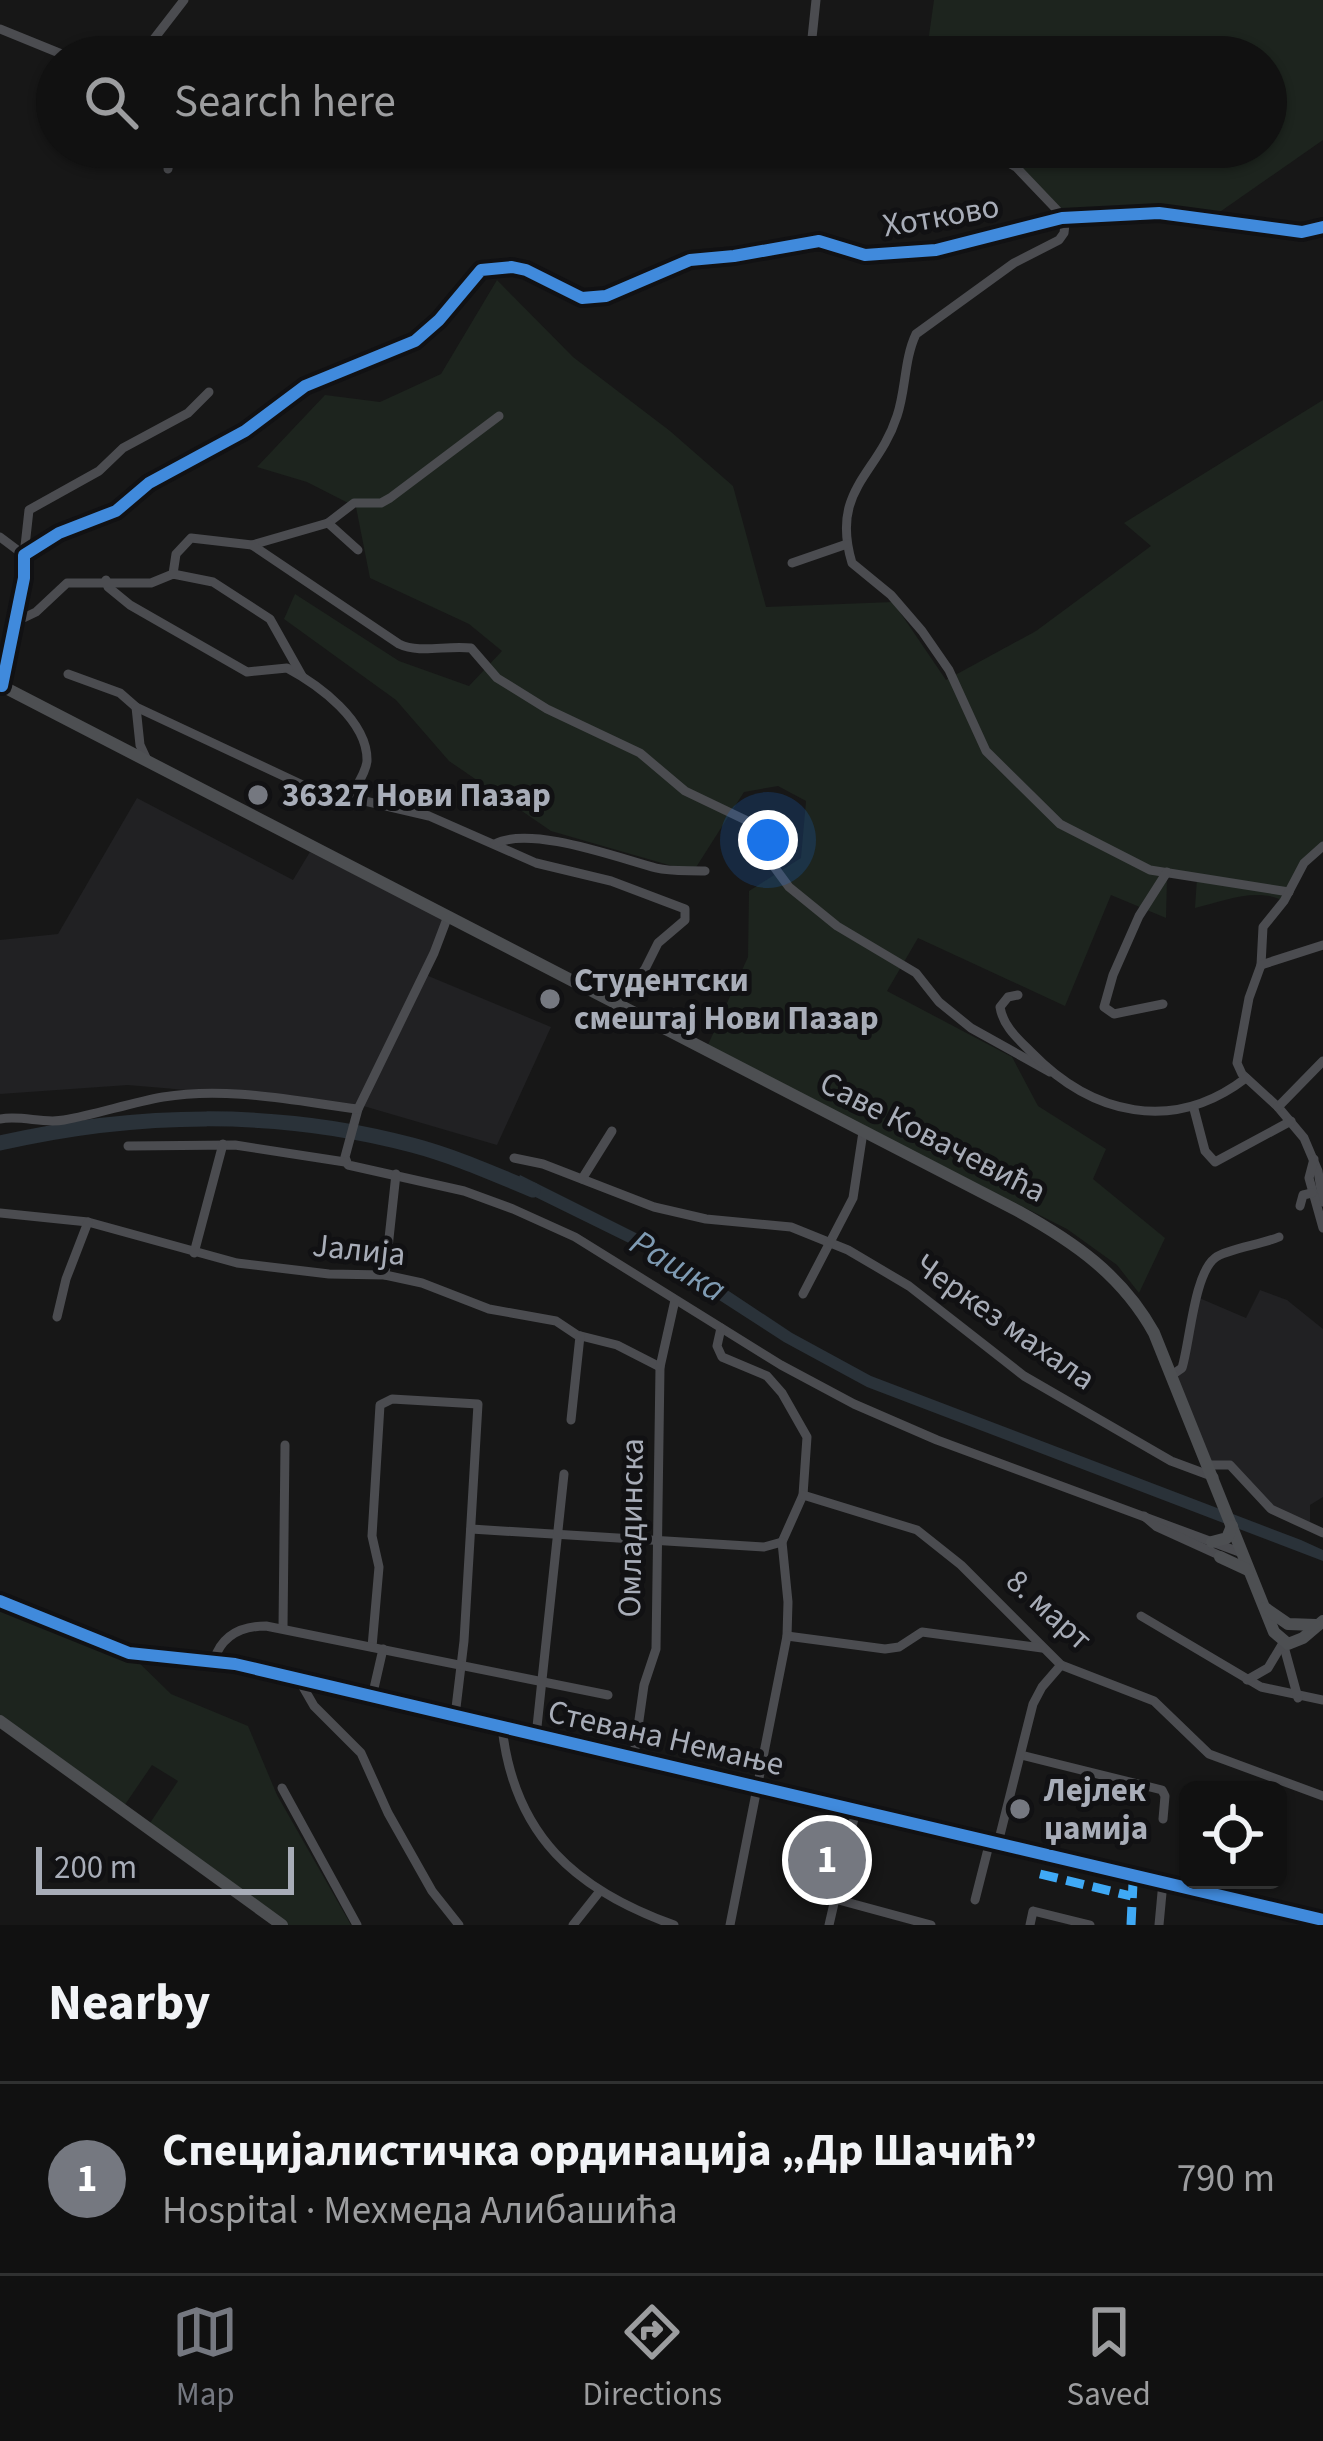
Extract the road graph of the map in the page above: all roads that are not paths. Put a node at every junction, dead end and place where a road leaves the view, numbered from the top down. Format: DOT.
graph roads {
  1 [pos="184,0"];
  2 [pos="816,0"];
  3 [pos="0,29"];
  4 [pos="156,36"];
  5 [pos="812,36"];
  6 [pos="36,44"];
  7 [pos="1017,168"];
  8 [pos="1062,218"];
  9 [pos="1323,227"];
  10 [pos="209,392"];
  11 [pos="499,416"];
  12 [pos="328,523"];
  13 [pos="0,537"];
  14 [pos="847,544"];
  15 [pos="252,545"];
  16 [pos="358,550"];
  17 [pos="24,555"];
  18 [pos="792,563"];
  19 [pos="173,574"];
  20 [pos="106,580"];
  21 [pos="14,623"];
  22 [pos="68,674"];
  23 [pos="302,676"];
  24 [pos="1,685"];
  25 [pos="136,707"];
  26 [pos="147,760"];
  27 [pos="350,796"];
  28 [pos="495,844"];
  29 [pos="1323,846"];
  30 [pos="705,871"];
  31 [pos="1167,872"];
  32 [pos="1289,892"];
  33 [pos="448,916"];
  34 [pos="1323,945"];
  35 [pos="1261,965"];
  36 [pos="1018,994"];
  37 [pos="1163,1004"];
  38 [pos="618,1005"];
  39 [pos="1323,1061"];
  40 [pos="1050,1072"];
  41 [pos="1246,1078"];
  42 [pos="1278,1106"];
  43 [pos="1194,1108"];
  44 [pos="358,1109"];
  45 [pos="0,1119"];
  46 [pos="1291,1121"];
  47 [pos="612,1131"];
  48 [pos="862,1132"];
  49 [pos="223,1144"];
  50 [pos="128,1145"];
  51 [pos="346,1157"];
  52 [pos="514,1158"];
  53 [pos="1314,1159"];
  54 [pos="396,1174"];
  55 [pos="582,1179"];
  56 [pos="1312,1193"];
  57 [pos="1323,1202"];
  58 [pos="1300,1206"];
  59 [pos="0,1213"];
  60 [pos="88,1222"];
  61 [pos="1323,1228"];
  62 [pos="1279,1237"];
  63 [pos="830,1243"];
  64 [pos="194,1253"];
  65 [pos="385,1275"];
  66 [pos="803,1294"];
  67 [pos="675,1300"];
  68 [pos="57,1317"];
  69 [pos="721,1328"];
  70 [pos="580,1336"];
  71 [pos="660,1367"];
  72 [pos="1172,1375"];
  73 [pos="571,1420"];
  74 [pos="285,1445"];
  75 [pos="564,1474"];
  76 [pos="1214,1478"];
  77 [pos="802,1495"];
  78 [pos="1144,1516"];
  79 [pos="471,1529"];
  80 [pos="1323,1532"];
  81 [pos="559,1535"];
  82 [pos="1226,1536"];
  83 [pos="657,1540"];
  84 [pos="782,1542"];
  85 [pos="1242,1553"];
  86 [pos="1220,1557"];
  87 [pos="1248,1570"];
  88 [pos="0,1601"];
  89 [pos="1264,1607"];
  90 [pos="1141,1616"];
  91 [pos="1319,1623"];
  92 [pos="283,1628"];
  93 [pos="787,1636"];
  94 [pos="1283,1643"];
  95 [pos="377,1648"];
  96 [pos="1042,1648"];
  97 [pos="214,1660"];
  98 [pos="461,1665"];
  99 [pos="1061,1665"];
  100 [pos="299,1680"];
  101 [pos="1246,1680"];
  102 [pos="545,1683"];
  103 [pos="608,1695"];
  104 [pos="372,1697"];
  105 [pos="1298,1698"];
  106 [pos="1323,1700"];
  107 [pos="455,1716"];
  108 [pos="0,1720"];
  109 [pos="502,1727"];
  110 [pos="536,1736"];
  111 [pos="634,1755"];
  112 [pos="1021,1755"];
  113 [pos="759,1787"];
  114 [pos="282,1788"];
  115 [pos="1323,1796"];
  116 [pos="856,1810"];
  117 [pos="1163,1820"];
  118 [pos="994,1842"];
  119 [pos="1163,1882"];
  120 [pos="600,1891"];
  121 [pos="835,1899"];
  122 [pos="975,1900"];
  123 [pos="1323,1920"];
  124 [pos="282,1925"];
  125 [pos="357,1925"];
  126 [pos="459,1925"];
  127 [pos="573,1925"];
  128 [pos="674,1925"];
  129 [pos="730,1925"];
  130 [pos="829,1925"];
  131 [pos="931,1925"];
  132 [pos="1030,1925"];
  133 [pos="1090,1925"];
  134 [pos="1159,1925"];
  1 -- 4 [label="street"];
  2 -- 5 [label="street"];
  3 -- 6 [label="street"];
  7 -- 8 [label="street, Хотково"];
  8 -- 9 [label="street, Хотково"];
  8 -- 14 [label="street, Хотково"];
  8 -- 17 [label="street, Хотково"];
  10 -- 17 [label="street, Саве Ковачевића"];
  11 -- 12 [label="street"];
  12 -- 15 [label="street"];
  12 -- 16 [label="street"];
  13 -- 17 [label="street"];
  14 -- 18 [label="street"];
  14 -- 31 [label="street"];
  15 -- 19 [label="street"];
  15 -- 40 [label="street"];
  17 -- 21 [label="street, Саве Ковачевића"];
  19 -- 20 [label="street"];
  19 -- 23 [label="street"];
  20 -- 21 [label="street"];
  20 -- 23 [label="street"];
  21 -- 24 [label="street, Саве Ковачевића"];
  22 -- 25 [label="street"];
  23 -- 27 [label="street"];
  24 -- 26 [label="main road, Саве Ковачевића"];
  25 -- 26 [label="street"];
  25 -- 27 [label="street"];
  26 -- 33 [label="main road, Саве Ковачевића"];
  27 -- 28 [label="street"];
  28 -- 30 [label="street"];
  28 -- 38 [label="street"];
  29 -- 32 [label="street"];
  31 -- 32 [label="street"];
  31 -- 37 [label="street"];
  32 -- 35 [label="street"];
  33 -- 38 [label="main road, Саве Ковачевића"];
  33 -- 44 [label="street"];
  34 -- 35 [label="street"];
  35 -- 41 [label="street"];
  36 -- 40 [label="street"];
  38 -- 48 [label="main road, Саве Ковачевића"];
  39 -- 42 [label="street"];
  40 -- 43 [label="street"];
  41 -- 42 [label="street"];
  41 -- 43 [label="street"];
  42 -- 46 [label="street"];
  43 -- 46 [label="street"];
  44 -- 45 [label="street"];
  44 -- 51 [label="street"];
  46 -- 53 [label="street"];
  47 -- 55 [label="street"];
  48 -- 63 [label="street"];
  48 -- 72 [label="main road, Саве Ковачевића"];
  49 -- 50 [label="street"];
  49 -- 51 [label="street"];
  49 -- 64 [label="street"];
  51 -- 54 [label="street"];
  52 -- 55 [label="street, Черкез махала"];
  53 -- 56 [label="street"];
  53 -- 57 [label="street"];
  54 -- 65 [label="street"];
  54 -- 67 [label="street"];
  55 -- 63 [label="street, Черкез махала"];
  56 -- 58 [label="street"];
  56 -- 61 [label="street"];
  59 -- 60 [label="street, Јалија"];
  60 -- 64 [label="street, Јалија"];
  60 -- 68 [label="street"];
  62 -- 72 [label="street"];
  63 -- 66 [label="street"];
  63 -- 76 [label="street, Черкез махала"];
  64 -- 65 [label="street, Јалија"];
  65 -- 70 [label="street, Јалија"];
  67 -- 69 [label="street"];
  67 -- 71 [label="street, Омладинска"];
  69 -- 77 [label="street"];
  69 -- 78 [label="street"];
  70 -- 71 [label="street, Јалија"];
  70 -- 73 [label="street"];
  71 -- 83 [label="street, Омладинска"];
  72 -- 76 [label="main road, Саве Ковачевића"];
  74 -- 92 [label="street"];
  75 -- 81 [label="street"];
  76 -- 80 [label="street, Черкез махала"];
  76 -- 82 [label="main road, Саве Ковачевића"];
  77 -- 84 [label="street"];
  77 -- 96 [label="street, 8. март"];
  78 -- 82 [label="street"];
  78 -- 86 [label="street"];
  79 -- 81 [label="street"];
  79 -- 95 [label="street"];
  79 -- 98 [label="street"];
  81 -- 83 [label="street"];
  81 -- 102 [label="street"];
  82 -- 85 [label="main road, Саве Ковачевића"];
  82 -- 85 [label="street"];
  83 -- 84 [label="street"];
  83 -- 111 [label="street, Омладинска"];
  84 -- 93 [label="street"];
  85 -- 86 [label="street"];
  85 -- 87 [label="main road, Саве Ковачевића"];
  86 -- 87 [label="main road"];
  87 -- 89 [label="main road, Саве Ковачевића"];
  88 -- 97 [label="street, Стевана Немање"];
  89 -- 91 [label="main road"];
  89 -- 94 [label="main road, Саве Ковачевића"];
  90 -- 101 [label="street"];
  91 -- 94 [label="main road"];
  92 -- 95 [label="street, Стевана Немање"];
  92 -- 97 [label="street, Стевана Немање"];
  93 -- 96 [label="street"];
  93 -- 113 [label="street"];
  94 -- 101 [label="street"];
  94 -- 105 [label="street"];
  95 -- 98 [label="street, Стевана Немање"];
  95 -- 104 [label="street"];
  96 -- 99 [label="street, 8. март"];
  97 -- 100 [label="street, Стевана Немање"];
  98 -- 102 [label="street, Стевана Немање"];
  98 -- 107 [label="street"];
  99 -- 112 [label="street"];
  99 -- 115 [label="street, 8. март"];
  100 -- 104 [label="street, Стевана Немање"];
  100 -- 126 [label="street"];
  101 -- 105 [label="street"];
  102 -- 103 [label="street, Стевана Немање"];
  102 -- 110 [label="street"];
  104 -- 107 [label="street, Стевана Немање"];
  105 -- 106 [label="street"];
  107 -- 109 [label="street, Стевана Немање"];
  108 -- 124 [label="main road"];
  109 -- 110 [label="street, Стевана Немање"];
  109 -- 120 [label="street"];
  110 -- 111 [label="street, Стевана Немање"];
  111 -- 113 [label="street, Стевана Немање"];
  112 -- 117 [label="street"];
  112 -- 118 [label="street"];
  113 -- 116 [label="street, Стевана Немање"];
  113 -- 129 [label="street"];
  114 -- 125 [label="street"];
  116 -- 118 [label="street, Стевана Немање"];
  116 -- 121 [label="street"];
  118 -- 119 [label="street, Стевана Немање"];
  118 -- 122 [label="street"];
  119 -- 123 [label="street, Стевана Немање"];
  119 -- 134 [label="street"];
  120 -- 127 [label="street"];
  120 -- 128 [label="street"];
  121 -- 130 [label="street"];
  121 -- 131 [label="street"];
  132 -- 133 [label="street"];
}
